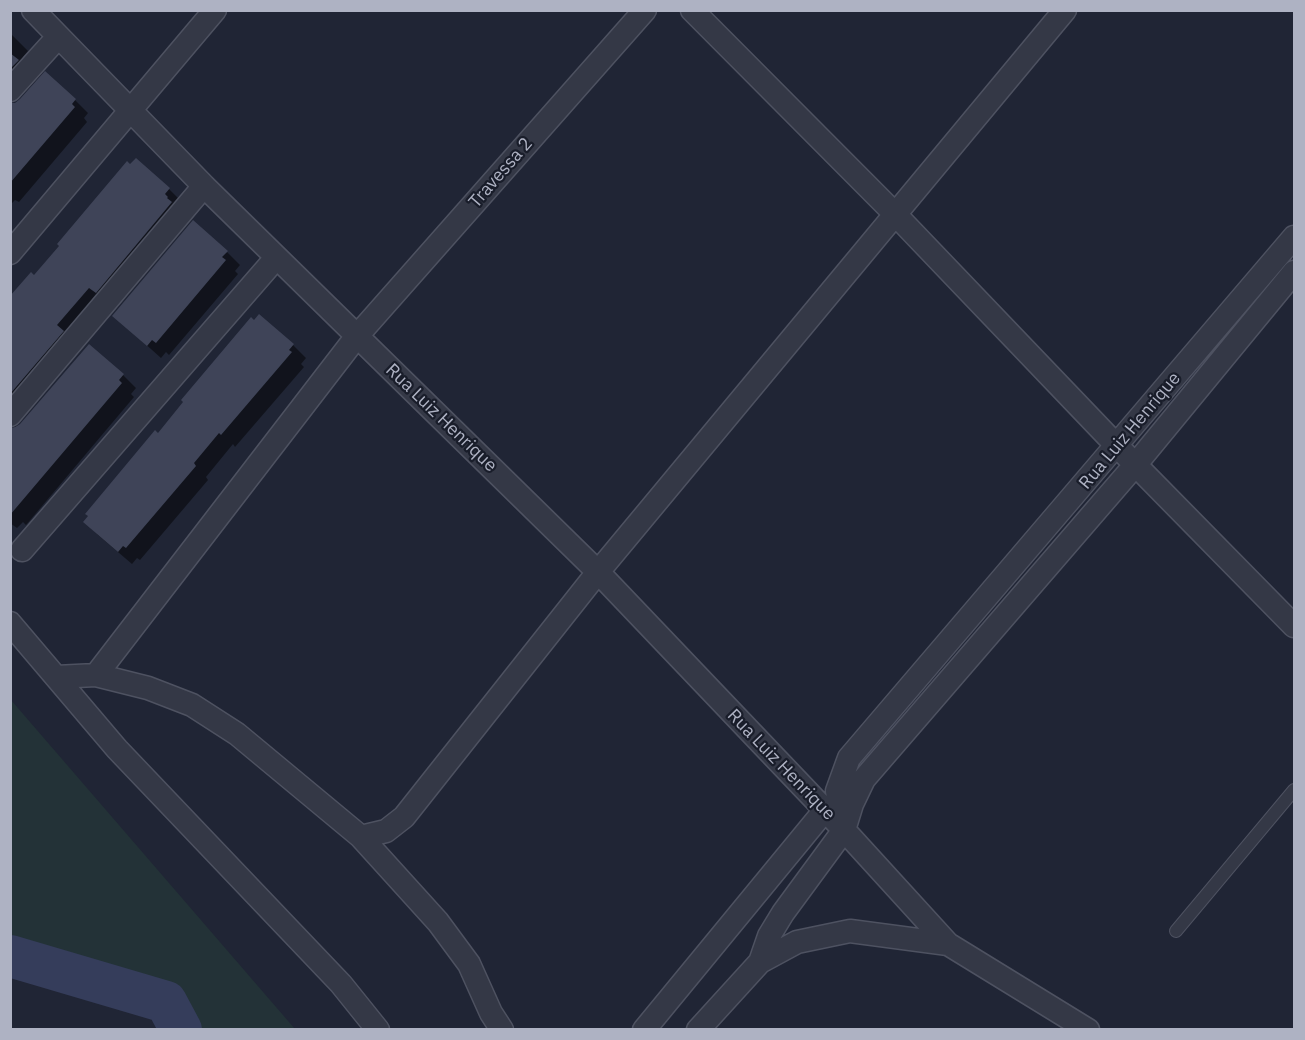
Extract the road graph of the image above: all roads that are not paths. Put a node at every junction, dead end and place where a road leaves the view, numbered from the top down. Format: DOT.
graph roads {
  1 [pos="33,10"];
  2 [pos="215,10"];
  3 [pos="645,10"];
  4 [pos="692,10"];
  5 [pos="1065,10"];
  6 [pos="58,37"];
  7 [pos="10,90"];
  8 [pos="132,111"];
  9 [pos="204,186"];
  10 [pos="895,214"];
  11 [pos="1294,237"];
  12 [pos="10,253"];
  13 [pos="276,258"];
  14 [pos="1294,272"];
  15 [pos="357,336"];
  16 [pos="10,415"];
  17 [pos="1118,446"];
  18 [pos="1136,464"];
  19 [pos="22,550"];
  20 [pos="598,573"];
  21 [pos="10,623"];
  22 [pos="1294,626"];
  23 [pos="96,675"];
  24 [pos="56,677"];
  25 [pos="1294,790"];
  26 [pos="825,810"];
  27 [pos="844,830"];
  28 [pos="361,837"];
  29 [pos="1176,931"];
  30 [pos="948,944"];
  31 [pos="760,962"];
  32 [pos="378,1029"];
  33 [pos="502,1029"];
  34 [pos="644,1029"];
  35 [pos="698,1029"];
  36 [pos="1088,1029"];
  1 -- 6 [label="street, Rua Luiz Henrique"];
  2 -- 8 [label="street"];
  3 -- 15 [label="street, Travessa 2"];
  4 -- 10 [label="street"];
  5 -- 10 [label="street"];
  6 -- 7 [label="street"];
  6 -- 8 [label="street, Rua Luiz Henrique"];
  8 -- 9 [label="street, Rua Luiz Henrique"];
  8 -- 12 [label="street"];
  9 -- 13 [label="street, Rua Luiz Henrique"];
  9 -- 16 [label="street"];
  10 -- 17 [label="street"];
  10 -- 20 [label="street"];
  11 -- 17 [label="street, Rua Luiz Henrique"];
  13 -- 15 [label="street, Rua Luiz Henrique"];
  13 -- 19 [label="street"];
  14 -- 18 [label="street, Rua Luiz Henrique"];
  15 -- 20 [label="street, Rua Luiz Henrique"];
  15 -- 23 [label="street, Travessa 2"];
  17 -- 18 [label="street"];
  17 -- 27 [label="street, Rua Luiz Henrique"];
  18 -- 22 [label="street"];
  18 -- 27 [label="street, Rua Luiz Henrique"];
  20 -- 26 [label="street, Rua Luiz Henrique"];
  20 -- 28 [label="street"];
  21 -- 24 [label="street"];
  23 -- 24 [label="street"];
  23 -- 28 [label="street"];
  24 -- 32 [label="street"];
  25 -- 29 [label="lane"];
  26 -- 27 [label="street, Rua Luiz Henrique"];
  26 -- 34 [label="street"];
  27 -- 30 [label="street, Rua Luiz Henrique"];
  27 -- 31 [label="street, Rua Luiz Henrique"];
  28 -- 33 [label="street"];
  30 -- 31 [label="street"];
  30 -- 36 [label="street, Rua Luiz Henrique"];
  31 -- 35 [label="street"];
}
